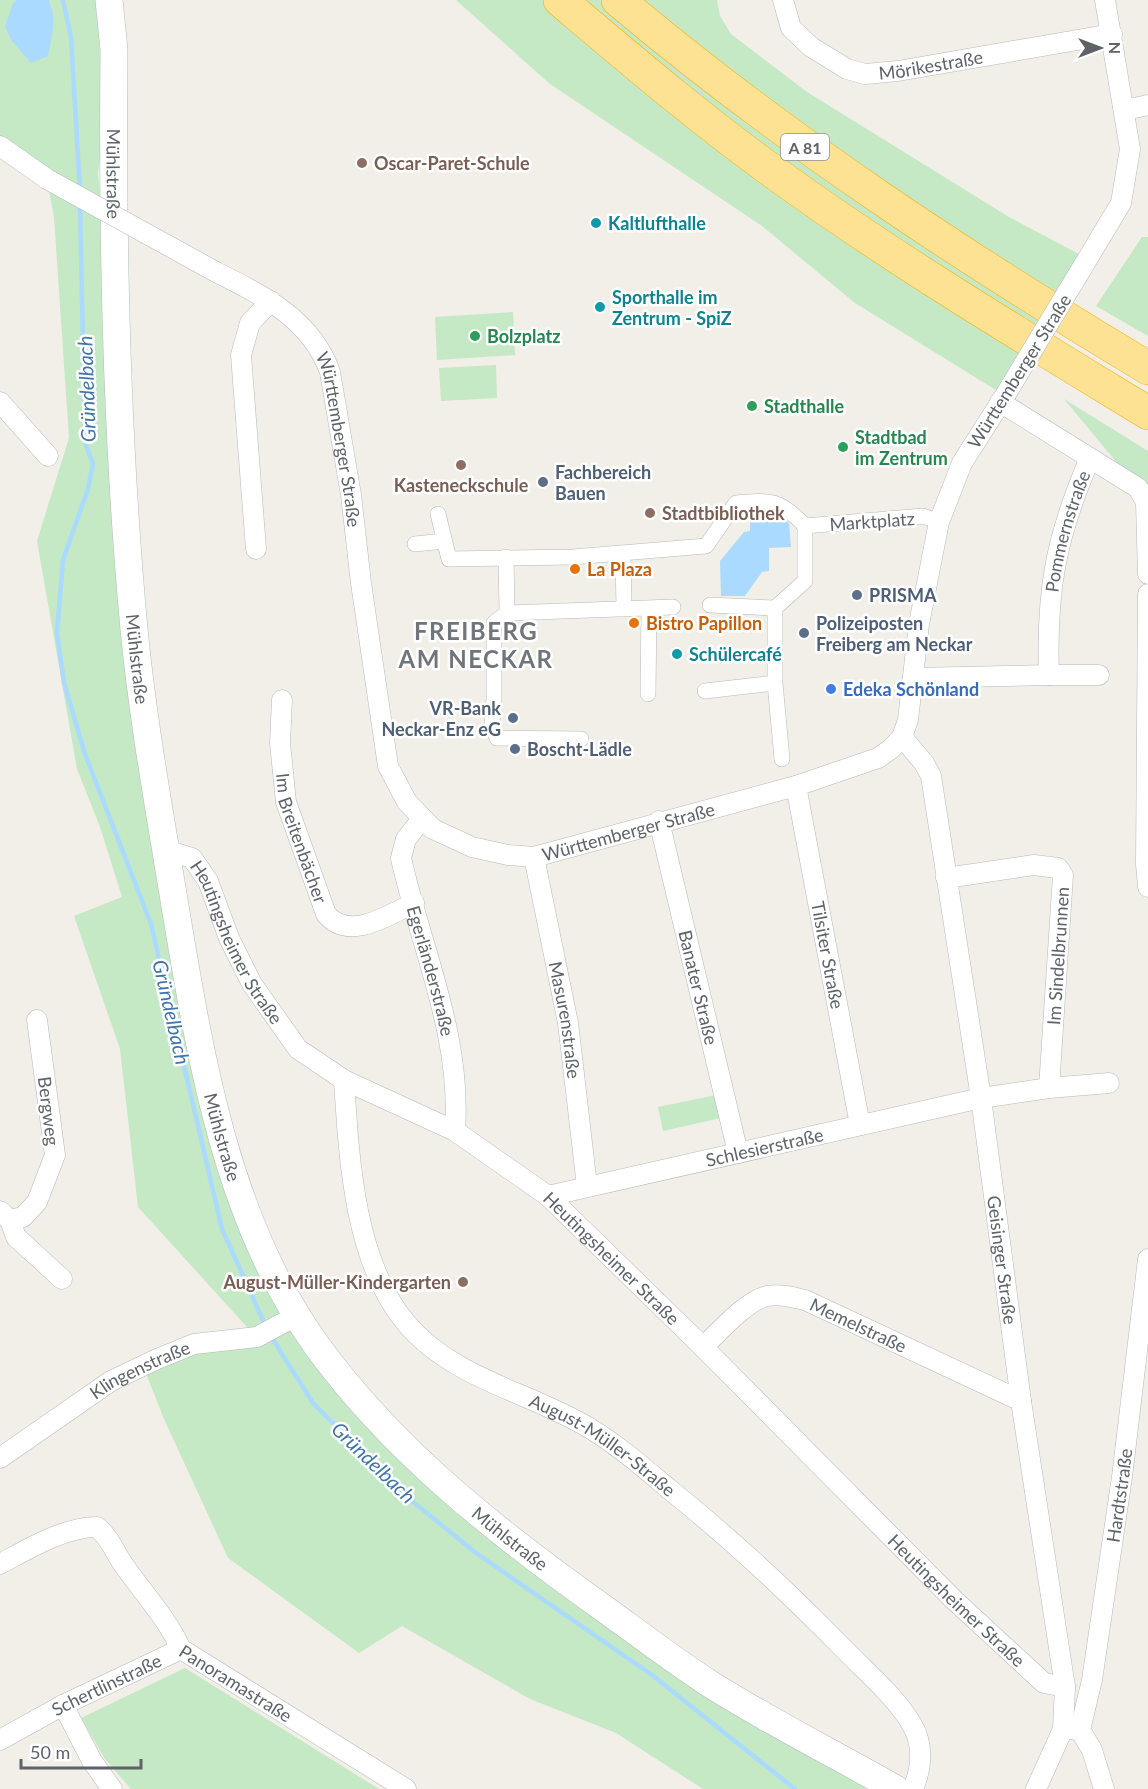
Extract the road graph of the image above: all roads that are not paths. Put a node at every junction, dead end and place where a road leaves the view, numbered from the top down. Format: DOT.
graph roads {
  1 [pos="109,0"];
  2 [pos="560,0"];
  3 [pos="618,0"];
  4 [pos="783,0"];
  5 [pos="1105,0"];
  6 [pos="1113,34"];
  7 [pos="1148,105"];
  8 [pos="1125,110"];
  9 [pos="0,146"];
  10 [pos="271,301"];
  11 [pos="1148,368"];
  12 [pos="1003,398"];
  13 [pos="0,402"];
  14 [pos="1148,413"];
  15 [pos="48,456"];
  16 [pos="1090,458"];
  17 [pos="438,514"];
  18 [pos="939,522"];
  19 [pos="805,526"];
  20 [pos="444,542"];
  21 [pos="415,544"];
  22 [pos="256,549"];
  23 [pos="623,553"];
  24 [pos="506,557"];
  25 [pos="1148,574"];
  26 [pos="1148,594"];
  27 [pos="711,605"];
  28 [pos="673,607"];
  29 [pos="775,608"];
  30 [pos="624,609"];
  31 [pos="649,609"];
  32 [pos="507,613"];
  33 [pos="1049,675"];
  34 [pos="1099,675"];
  35 [pos="913,678"];
  36 [pos="775,683"];
  37 [pos="705,691"];
  38 [pos="648,694"];
  39 [pos="282,700"];
  40 [pos="902,737"];
  41 [pos="581,739"];
  42 [pos="782,759"];
  43 [pos="796,786"];
  44 [pos="422,819"];
  45 [pos="659,821"];
  46 [pos="166,850"];
  47 [pos="534,856"];
  48 [pos="946,878"];
  49 [pos="1148,887"];
  50 [pos="414,903"];
  51 [pos="37,1020"];
  52 [pos="344,1080"];
  53 [pos="1109,1083"];
  54 [pos="1049,1088"];
  55 [pos="981,1098"];
  56 [pos="860,1125"];
  57 [pos="455,1131"];
  58 [pos="738,1153"];
  59 [pos="587,1186"];
  60 [pos="548,1196"];
  61 [pos="5,1216"];
  62 [pos="1148,1259"];
  63 [pos="62,1279"];
  64 [pos="290,1320"];
  65 [pos="703,1347"];
  66 [pos="1021,1401"];
  67 [pos="0,1458"];
  68 [pos="0,1564"];
  69 [pos="181,1649"];
  70 [pos="1065,1687"];
  71 [pos="63,1705"];
  72 [pos="1072,1729"];
  73 [pos="0,1740"];
  74 [pos="112,1789"];
  75 [pos="406,1789"];
  76 [pos="896,1789"];
  77 [pos="913,1789"];
  78 [pos="1036,1789"];
  79 [pos="1104,1789"];
  1 -- 46 [label="main road, Mühlstraße"];
  2 -- 14 [label="highway, A 81"];
  3 -- 11 [label="highway, A 81"];
  4 -- 6 [label="street, Mörikestraße"];
  5 -- 6 [label="street, Württemberger Straße"];
  6 -- 8 [label="street, Württemberger Straße"];
  7 -- 8 [label="street"];
  8 -- 12 [label="street, Württemberger Straße, bridge"];
  9 -- 10 [label="street, Württemberger Straße, bridge"];
  10 -- 22 [label="street"];
  10 -- 44 [label="street, Württemberger Straße"];
  12 -- 16 [label="street, Pommernstraße"];
  12 -- 18 [label="street, Württemberger Straße"];
  13 -- 15 [label="street"];
  16 -- 25 [label="street"];
  16 -- 33 [label="street, Pommernstraße"];
  17 -- 20 [label="street"];
  18 -- 19 [label="street, Marktplatz"];
  18 -- 35 [label="street, Württemberger Straße"];
  19 -- 23 [label="street, Marktplatz"];
  19 -- 29 [label="street, Marktplatz"];
  20 -- 21 [label="street"];
  20 -- 24 [label="street, Marktplatz"];
  23 -- 24 [label="street, Marktplatz"];
  23 -- 30 [label="street"];
  24 -- 32 [label="street"];
  26 -- 49 [label="street"];
  27 -- 29 [label="street"];
  28 -- 31 [label="street"];
  29 -- 36 [label="street"];
  30 -- 31 [label="street"];
  30 -- 32 [label="street"];
  31 -- 38 [label="street"];
  32 -- 41 [label="street"];
  33 -- 34 [label="street"];
  33 -- 35 [label="street"];
  35 -- 40 [label="street, Württemberger Straße"];
  36 -- 37 [label="street"];
  36 -- 42 [label="street"];
  39 -- 50 [label="street, Im Breitenbächer"];
  40 -- 43 [label="street, Württemberger Straße"];
  40 -- 48 [label="street, Geisinger Straße"];
  43 -- 45 [label="street, Württemberger Straße"];
  43 -- 56 [label="street, Tilsiter Straße"];
  44 -- 47 [label="street, Württemberger Straße"];
  44 -- 50 [label="street, Egerländerstraße"];
  45 -- 47 [label="street, Württemberger Straße"];
  45 -- 58 [label="street, Banater Straße"];
  46 -- 52 [label="street, Heutingsheimer Straße"];
  46 -- 64 [label="main road, Mühlstraße"];
  47 -- 59 [label="street, Masurenstraße"];
  48 -- 54 [label="street, Im Sindelbrunnen"];
  48 -- 55 [label="street, Geisinger Straße"];
  50 -- 57 [label="street, Egerländerstraße"];
  51 -- 61 [label="street, Bergweg"];
  52 -- 57 [label="street, Heutingsheimer Straße"];
  52 -- 77 [label="street, August-Müller-Straße"];
  53 -- 54 [label="street"];
  54 -- 55 [label="street"];
  55 -- 56 [label="street, Schlesierstraße"];
  55 -- 66 [label="street, Geisinger Straße"];
  56 -- 58 [label="street, Schlesierstraße"];
  57 -- 60 [label="street, Heutingsheimer Straße"];
  58 -- 59 [label="street, Schlesierstraße"];
  59 -- 60 [label="street, Schlesierstraße"];
  60 -- 65 [label="street, Heutingsheimer Straße"];
  61 -- 63 [label="street"];
  62 -- 72 [label="street, Hardtstraße"];
  64 -- 67 [label="street, Klingenstraße"];
  64 -- 76 [label="main road, Mühlstraße"];
  65 -- 66 [label="street, Memelstraße"];
  65 -- 70 [label="street, Heutingsheimer Straße"];
  66 -- 70 [label="street, Geisinger Straße"];
  68 -- 69 [label="street, Panoramastraße"];
  69 -- 71 [label="street, Schertlinstraße"];
  69 -- 75 [label="street, Panoramastraße"];
  70 -- 72 [label="street, Geisinger Straße"];
  71 -- 73 [label="street, Schertlinstraße"];
  71 -- 74 [label="street"];
  72 -- 78 [label="street, Geisinger Straße"];
  72 -- 79 [label="street"];
}
